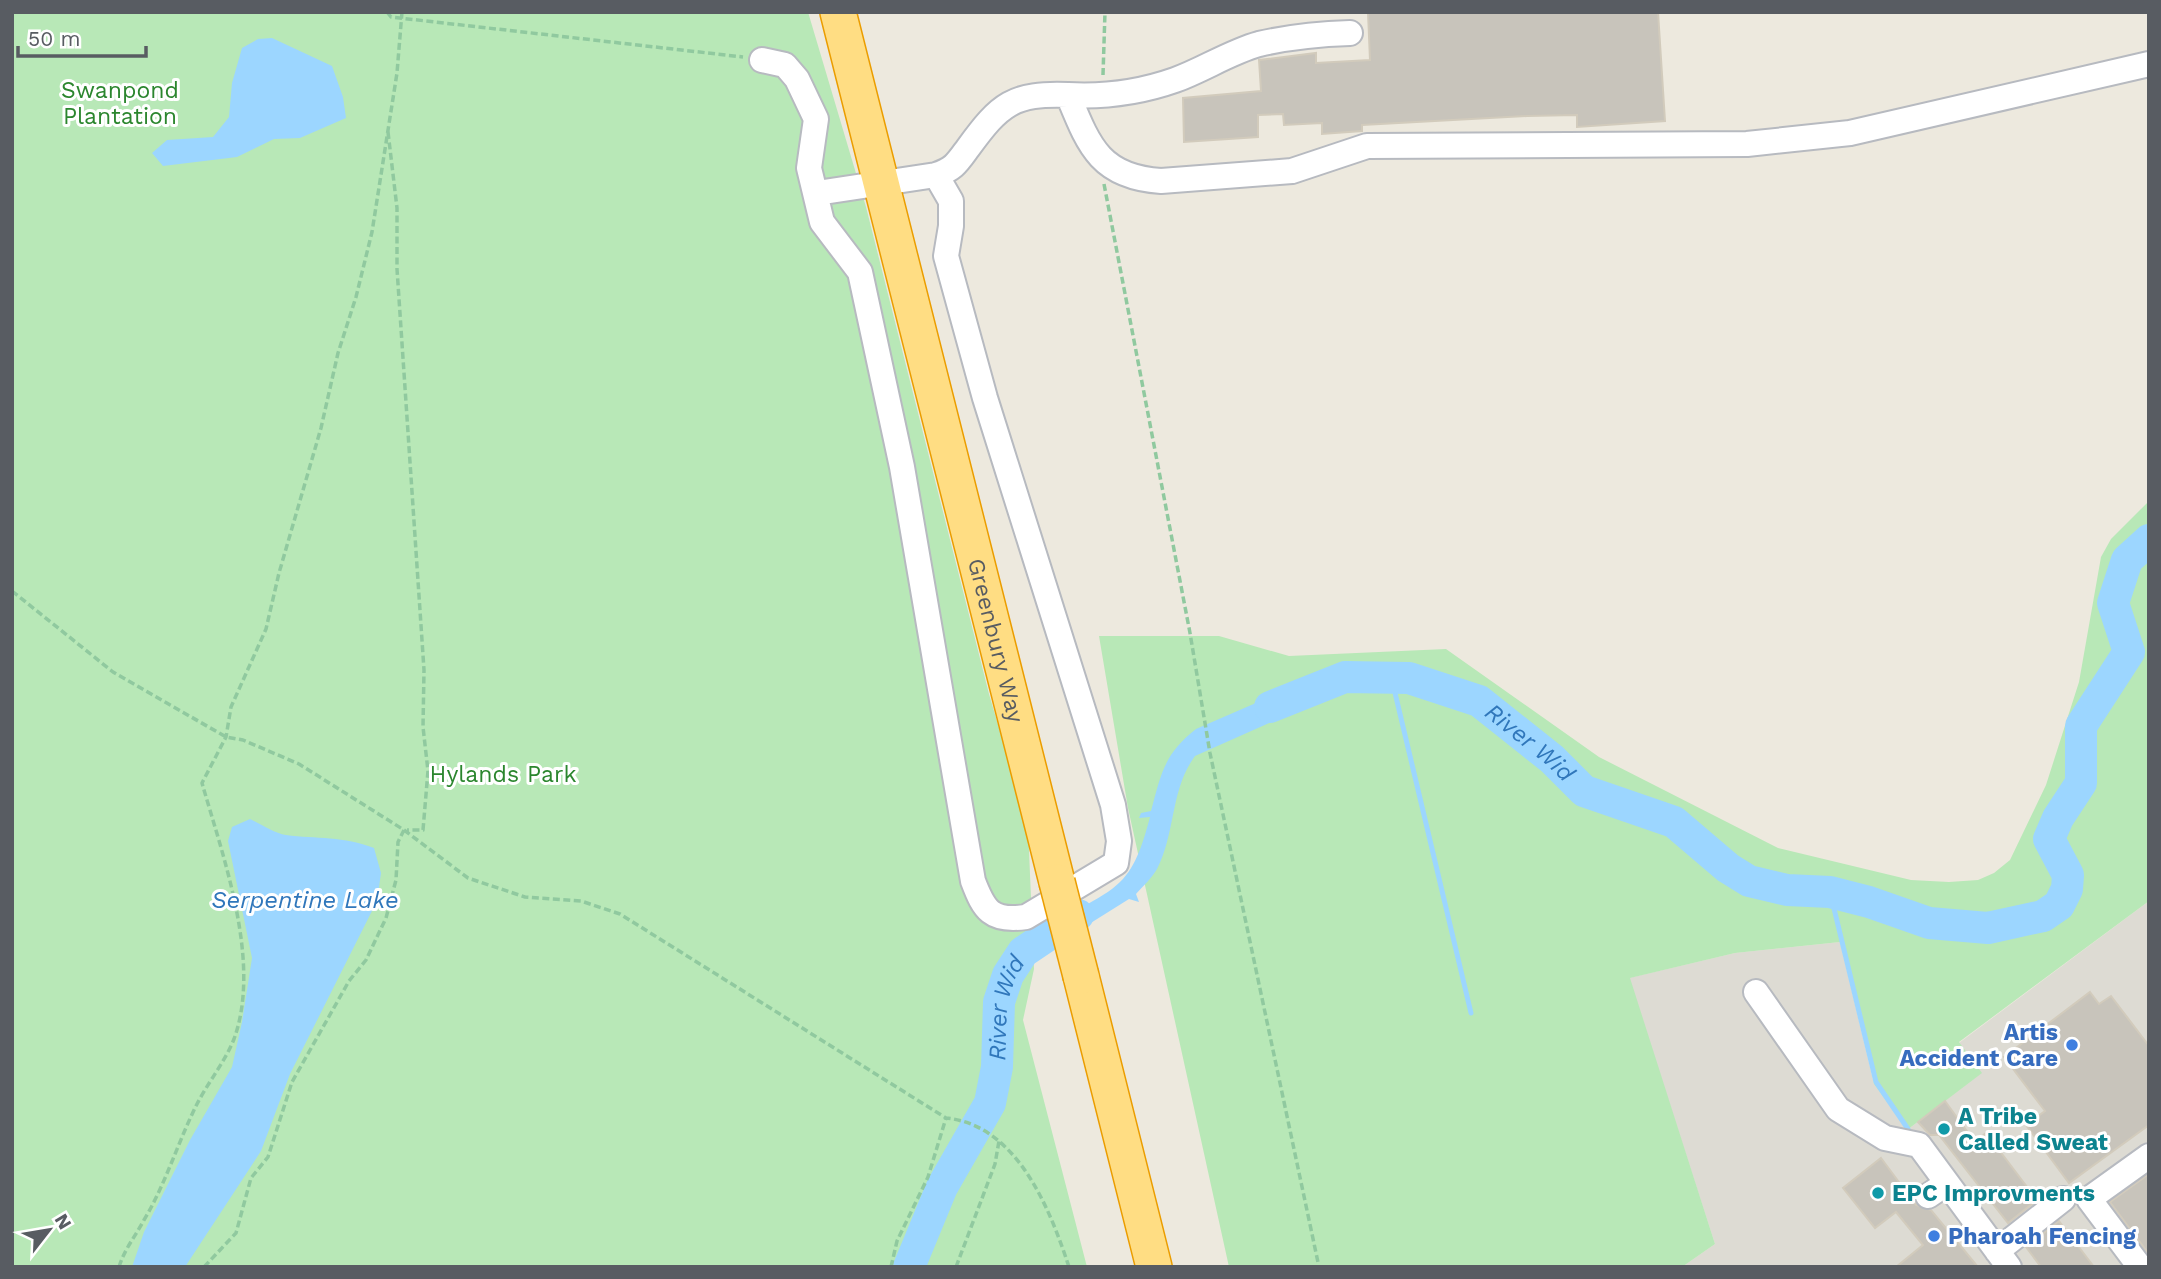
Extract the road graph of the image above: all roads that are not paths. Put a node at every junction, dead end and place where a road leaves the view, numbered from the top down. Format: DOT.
graph roads {
  1 [pos="838,12"];
  2 [pos="1350,33"];
  3 [pos="762,60"];
  4 [pos="2149,64"];
  5 [pos="1068,95"];
  6 [pos="936,175"];
  7 [pos="881,185"];
  8 [pos="817,193"];
  9 [pos="1756,992"];
  10 [pos="2149,1156"];
  11 [pos="2063,1199"];
  12 [pos="2003,1259"];
  13 [pos="1154,1267"];
  14 [pos="2140,1267"];
  1 -- 7 [label="highway, Greenbury Way"];
  2 -- 5 [label="street"];
  3 -- 8 [label="street"];
  4 -- 5 [label="street"];
  5 -- 6 [label="street"];
  6 -- 7 [label="street"];
  6 -- 8 [label="street"];
  7 -- 8 [label="street"];
  7 -- 13 [label="highway, Greenbury Way, bridge"];
  9 -- 12 [label="street"];
  10 -- 14 [label="street"];
  11 -- 12 [label="street"];
}
